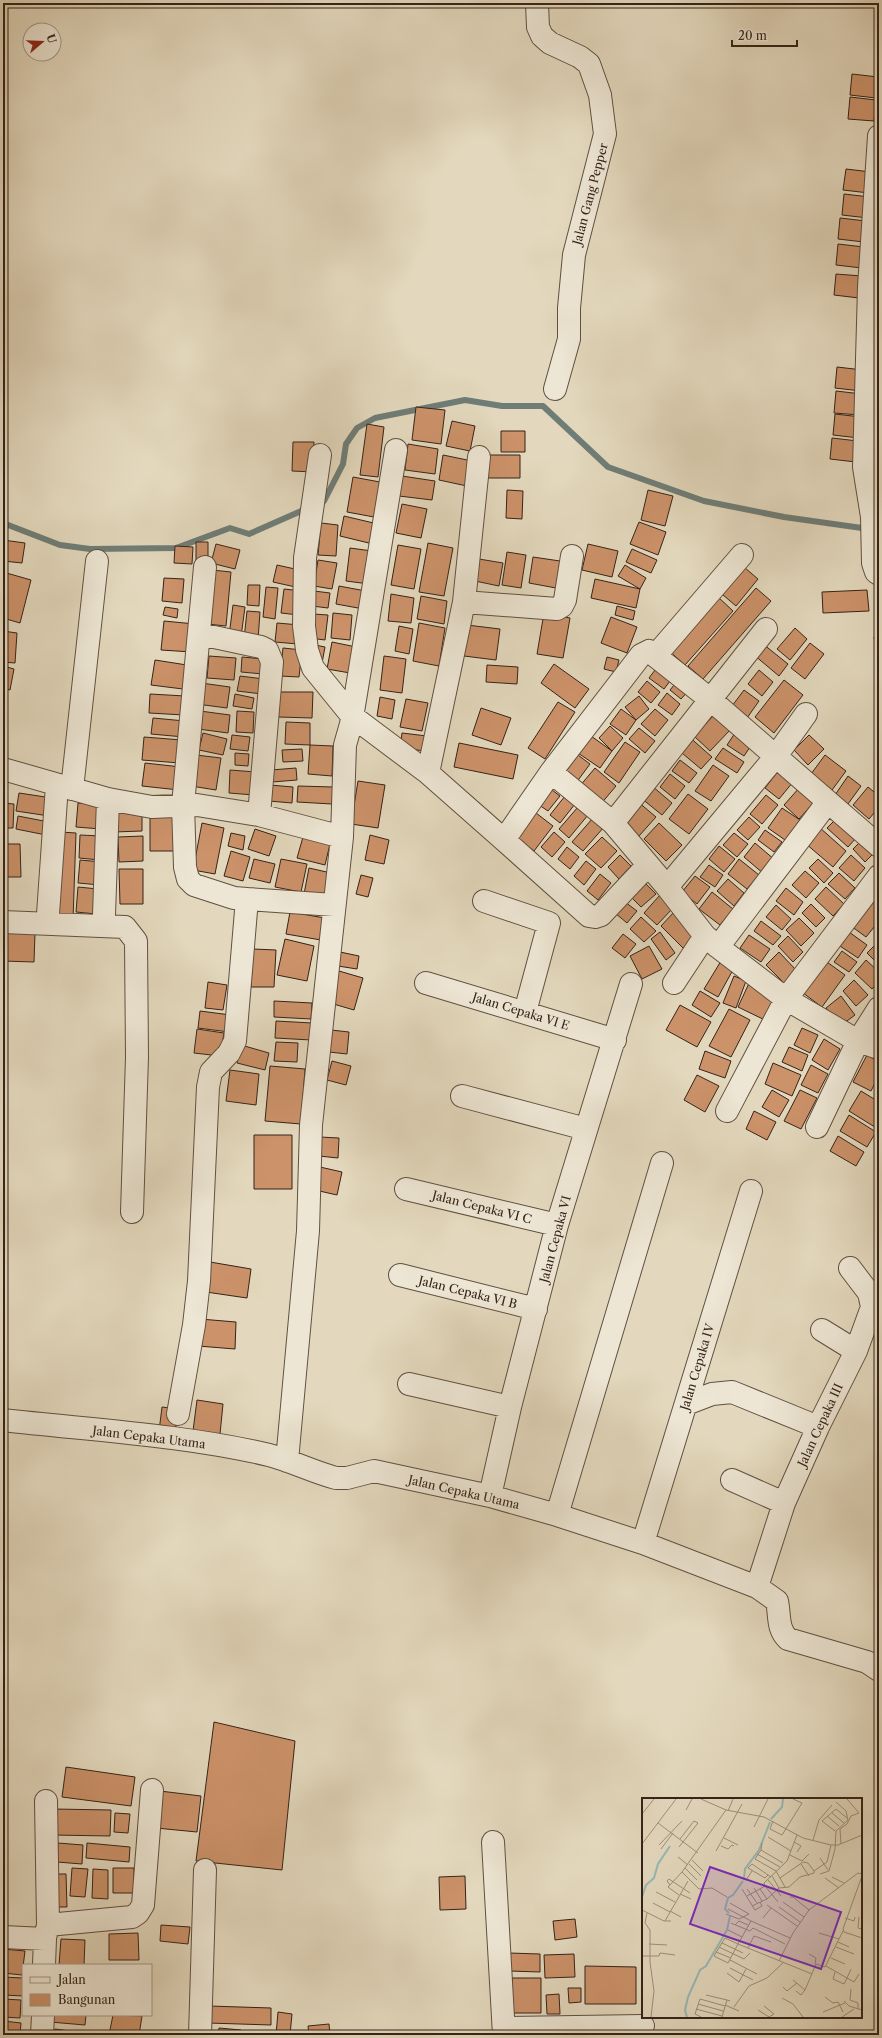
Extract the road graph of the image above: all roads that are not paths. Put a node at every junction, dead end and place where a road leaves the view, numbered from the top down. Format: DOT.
graph roads {
  1 [pos="536,3"];
  2 [pos="879,136"];
  3 [pos="555,389"];
  4 [pos="396,450"];
  5 [pos="320,455"];
  6 [pos="479,457"];
  7 [pos="742,555"];
  8 [pos="572,556"];
  9 [pos="97,561"];
  10 [pos="205,567"];
  11 [pos="876,568"];
  12 [pos="464,602"];
  13 [pos="766,629"];
  14 [pos="200,634"];
  15 [pos="656,655"];
  16 [pos="711,700"];
  17 [pos="806,714"];
  18 [pos="352,720"];
  19 [pos="776,756"];
  20 [pos="3,769"];
  21 [pos="550,772"];
  22 [pos="428,773"];
  23 [pos="65,787"];
  24 [pos="108,799"];
  25 [pos="828,803"];
  26 [pos="183,805"];
  27 [pos="259,815"];
  28 [pos="613,823"];
  29 [pos="342,837"];
  30 [pos="504,840"];
  31 [pos="879,846"];
  32 [pos="648,865"];
  33 [pos="879,876"];
  34 [pos="667,887"];
  35 [pos="248,899"];
  36 [pos="484,901"];
  37 [pos="334,905"];
  38 [pos="48,914"];
  39 [pos="104,915"];
  40 [pos="3,922"];
  41 [pos="712,941"];
  42 [pos="426,983"];
  43 [pos="674,983"];
  44 [pos="631,984"];
  45 [pos="786,999"];
  46 [pos="879,1008"];
  47 [pos="525,1012"];
  48 [pos="615,1040"];
  49 [pos="858,1041"];
  50 [pos="879,1048"];
  51 [pos="462,1096"];
  52 [pos="726,1111"];
  53 [pos="817,1127"];
  54 [pos="586,1129"];
  55 [pos="662,1162"];
  56 [pos="406,1189"];
  57 [pos="751,1191"];
  58 [pos="132,1212"];
  59 [pos="557,1225"];
  60 [pos="850,1268"];
  61 [pos="400,1275"];
  62 [pos="536,1309"];
  63 [pos="822,1330"];
  64 [pos="856,1351"];
  65 [pos="409,1384"];
  66 [pos="686,1404"];
  67 [pos="510,1407"];
  68 [pos="178,1414"];
  69 [pos="3,1420"];
  70 [pos="818,1427"];
  71 [pos="287,1461"];
  72 [pos="732,1480"];
  73 [pos="490,1496"];
  74 [pos="784,1503"];
  75 [pos="557,1515"];
  76 [pos="643,1543"];
  77 [pos="757,1587"];
  78 [pos="879,1670"];
  79 [pos="152,1790"];
  80 [pos="46,1801"];
  81 [pos="493,1842"];
  82 [pos="205,1870"];
  83 [pos="47,1932"];
  84 [pos="3,1937"];
  85 [pos="44,1964"];
  86 [pos="42,2016"];
  87 [pos="643,2026"];
  88 [pos="504,2032"];
  89 [pos="42,2035"];
  90 [pos="200,2035"];
  1 -- 3 [label="street, Jalan Gang Pepper"];
  2 -- 11 [label="street"];
  4 -- 18 [label="street"];
  5 -- 18 [label="street"];
  6 -- 12 [label="street"];
  7 -- 15 [label="street"];
  8 -- 12 [label="street"];
  9 -- 23 [label="street"];
  10 -- 14 [label="street"];
  12 -- 22 [label="street"];
  13 -- 16 [label="street"];
  14 -- 26 [label="street"];
  14 -- 27 [label="street"];
  15 -- 16 [label="street"];
  15 -- 21 [label="street"];
  16 -- 19 [label="street"];
  16 -- 28 [label="street"];
  17 -- 19 [label="street"];
  18 -- 22 [label="street"];
  18 -- 29 [label="street"];
  19 -- 25 [label="street"];
  19 -- 34 [label="street"];
  20 -- 23 [label="street"];
  21 -- 28 [label="street"];
  21 -- 30 [label="street"];
  22 -- 30 [label="street"];
  23 -- 24 [label="street"];
  23 -- 38 [label="street"];
  24 -- 26 [label="street"];
  24 -- 39 [label="street"];
  25 -- 31 [label="street"];
  25 -- 41 [label="street"];
  26 -- 27 [label="street"];
  26 -- 35 [label="street"];
  27 -- 29 [label="street"];
  28 -- 32 [label="street"];
  29 -- 37 [label="street"];
  30 -- 32 [label="street"];
  32 -- 34 [label="street"];
  33 -- 45 [label="street"];
  34 -- 41 [label="street"];
  35 -- 37 [label="street"];
  35 -- 68 [label="street"];
  36 -- 47 [label="street"];
  37 -- 71 [label="street"];
  40 -- 58 [label="street"];
  41 -- 43 [label="street"];
  41 -- 45 [label="street"];
  42 -- 47 [label="street, Jalan Cepaka VI E"];
  44 -- 48 [label="street, Jalan Cepaka VI"];
  45 -- 49 [label="street"];
  45 -- 52 [label="street"];
  46 -- 49 [label="street"];
  47 -- 48 [label="street, Jalan Cepaka VI E"];
  48 -- 54 [label="street, Jalan Cepaka VI"];
  49 -- 50 [label="street"];
  49 -- 53 [label="street"];
  51 -- 54 [label="street"];
  54 -- 59 [label="street, Jalan Cepaka VI"];
  55 -- 75 [label="street"];
  56 -- 59 [label="street, Jalan Cepaka VI C"];
  57 -- 66 [label="street, Jalan Cepaka IV"];
  59 -- 62 [label="street, Jalan Cepaka VI"];
  60 -- 64 [label="street, Jalan Cepaka III"];
  61 -- 62 [label="street, Jalan Cepaka VI B"];
  62 -- 67 [label="street, Jalan Cepaka VI"];
  63 -- 64 [label="street"];
  64 -- 70 [label="street, Jalan Cepaka III"];
  65 -- 67 [label="street"];
  66 -- 70 [label="street"];
  66 -- 76 [label="street, Jalan Cepaka IV"];
  67 -- 73 [label="street, Jalan Cepaka VI"];
  69 -- 71 [label="street, Jalan Cepaka Utama"];
  70 -- 74 [label="street, Jalan Cepaka III"];
  71 -- 73 [label="street, Jalan Cepaka Utama"];
  72 -- 74 [label="street"];
  73 -- 75 [label="street, Jalan Cepaka Utama"];
  74 -- 77 [label="street, Jalan Cepaka III"];
  75 -- 76 [label="street, Jalan Cepaka Utama"];
  76 -- 77 [label="street, Jalan Cepaka Utama"];
  77 -- 78 [label="street, Jalan Cepaka Utama"];
  79 -- 83 [label="street"];
  80 -- 83 [label="street"];
  81 -- 88 [label="street"];
  82 -- 90 [label="street"];
  83 -- 84 [label="street"];
  83 -- 85 [label="street"];
  86 -- 89 [label="street"];
  87 -- 88 [label="street"];
}
